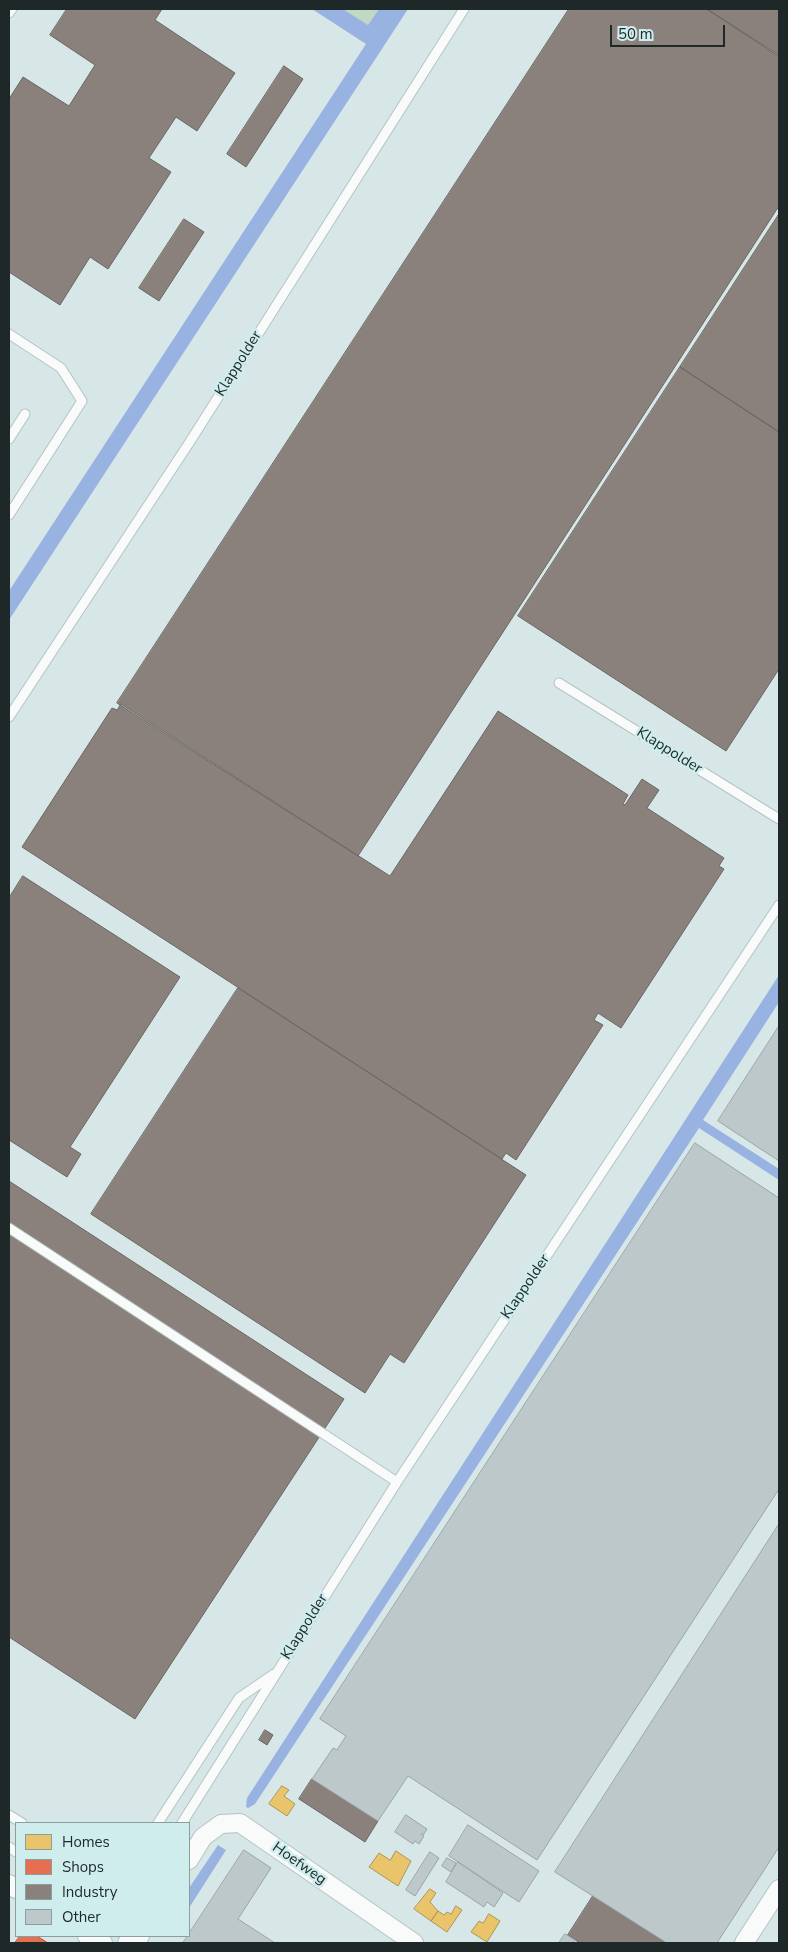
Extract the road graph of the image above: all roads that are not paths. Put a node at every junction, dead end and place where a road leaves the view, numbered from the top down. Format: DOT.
graph roads {
  1 [pos="12,9"];
  2 [pos="464,9"];
  3 [pos="9,13"];
  4 [pos="9,334"];
  5 [pos="25,414"];
  6 [pos="9,439"];
  7 [pos="9,515"];
  8 [pos="559,683"];
  9 [pos="9,717"];
  10 [pos="779,819"];
  11 [pos="779,905"];
  12 [pos="9,1228"];
  13 [pos="397,1482"];
  14 [pos="277,1673"];
  15 [pos="9,1815"];
  16 [pos="20,1822"];
  17 [pos="159,1822"];
  18 [pos="183,1822"];
  19 [pos="190,1858"];
  20 [pos="779,1889"];
  21 [pos="88,1937"];
  22 [pos="103,1943"];
  23 [pos="414,1943"];
  24 [pos="744,1943"];
  1 -- 3 [label="lane"];
  2 -- 9 [label="lane, Klappolder"];
  4 -- 7 [label="lane"];
  5 -- 6 [label="lane"];
  8 -- 10 [label="lane, Klappolder"];
  11 -- 13 [label="lane, Klappolder"];
  12 -- 13 [label="lane"];
  13 -- 14 [label="lane, Klappolder"];
  14 -- 17 [label="lane, Klappolder"];
  14 -- 18 [label="lane, Klappolder"];
  15 -- 16 [label="lane"];
  19 -- 23 [label="street, Hoefweg"];
  20 -- 24 [label="street"];
  21 -- 22 [label="street"];
}
